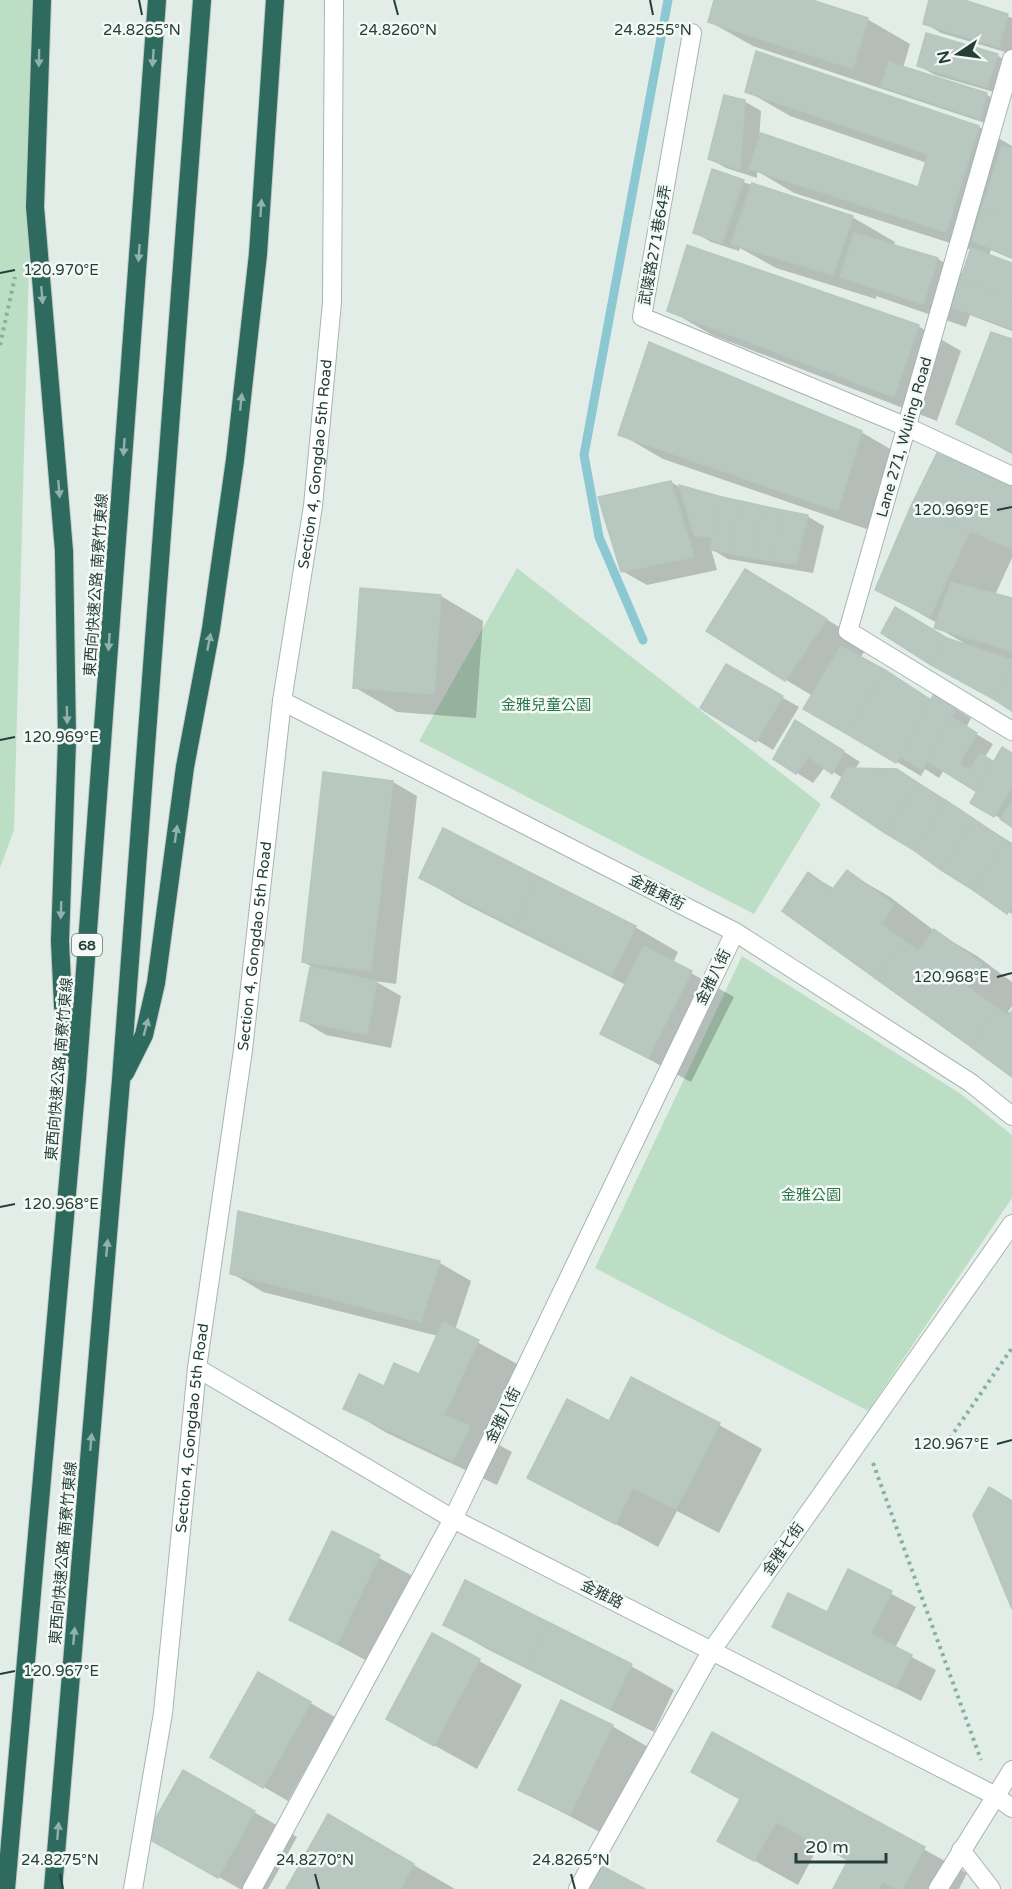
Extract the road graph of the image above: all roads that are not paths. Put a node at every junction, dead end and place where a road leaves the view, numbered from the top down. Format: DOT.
graph roads {
  1 [pos="42,0"];
  2 [pos="158,0"];
  3 [pos="202,0"];
  4 [pos="275,0"];
  5 [pos="334,0"];
  6 [pos="692,33"];
  7 [pos="1012,59"];
  8 [pos="907,427"];
  9 [pos="1012,476"];
  10 [pos="282,701"];
  11 [pos="1012,731"];
  12 [pos="735,932"];
  13 [pos="76,1079"];
  14 [pos="121,1080"];
  15 [pos="1012,1116"];
  16 [pos="1012,1224"];
  17 [pos="197,1368"];
  18 [pos="453,1519"];
  19 [pos="712,1650"];
  20 [pos="1012,1770"];
  21 [pos="994,1795"];
  22 [pos="1012,1808"];
  23 [pos="961,1850"];
  24 [pos="6,1889"];
  25 [pos="53,1889"];
  26 [pos="133,1889"];
  27 [pos="252,1889"];
  28 [pos="579,1889"];
  29 [pos="938,1889"];
  30 [pos="991,1889"];
  1 -- 13 [label="highway, one-way, bridge"];
  2 -- 13 [label="highway, 東西向快速公路 南寮竹東線 / 68, one-way"];
  3 -- 14 [label="highway, 東西向快速公路 南寮竹東線"];
  14 -- 4 [label="highway, one-way"];
  5 -- 10 [label="street, Section 4, Gongdao 5th Road"];
  6 -- 8 [label="street, 武陵路271巷64弄"];
  7 -- 8 [label="street, Lane 271, Wuling Road"];
  8 -- 9 [label="street"];
  8 -- 11 [label="street, Lane 271, Wuling Road"];
  10 -- 12 [label="street, 金雅東街"];
  10 -- 17 [label="street, Section 4, Gongdao 5th Road"];
  12 -- 15 [label="street, 金雅東街"];
  12 -- 18 [label="street, 金雅八街"];
  13 -- 24 [label="highway, 東西向快速公路 南寮竹東線 / 68"];
  25 -- 14 [label="highway, 東西向快速公路 南寮竹東線, one-way"];
  16 -- 19 [label="street, 金雅七街"];
  17 -- 18 [label="street, 金雅路"];
  17 -- 26 [label="street, Section 4, Gongdao 5th Road"];
  18 -- 19 [label="street, 金雅路"];
  18 -- 27 [label="street, 金雅八街"];
  19 -- 21 [label="street, 金雅路"];
  19 -- 28 [label="street, 金雅七街"];
  20 -- 21 [label="street"];
  21 -- 22 [label="street, 金雅路"];
  21 -- 23 [label="street"];
  23 -- 29 [label="street"];
  23 -- 30 [label="street"];
}
